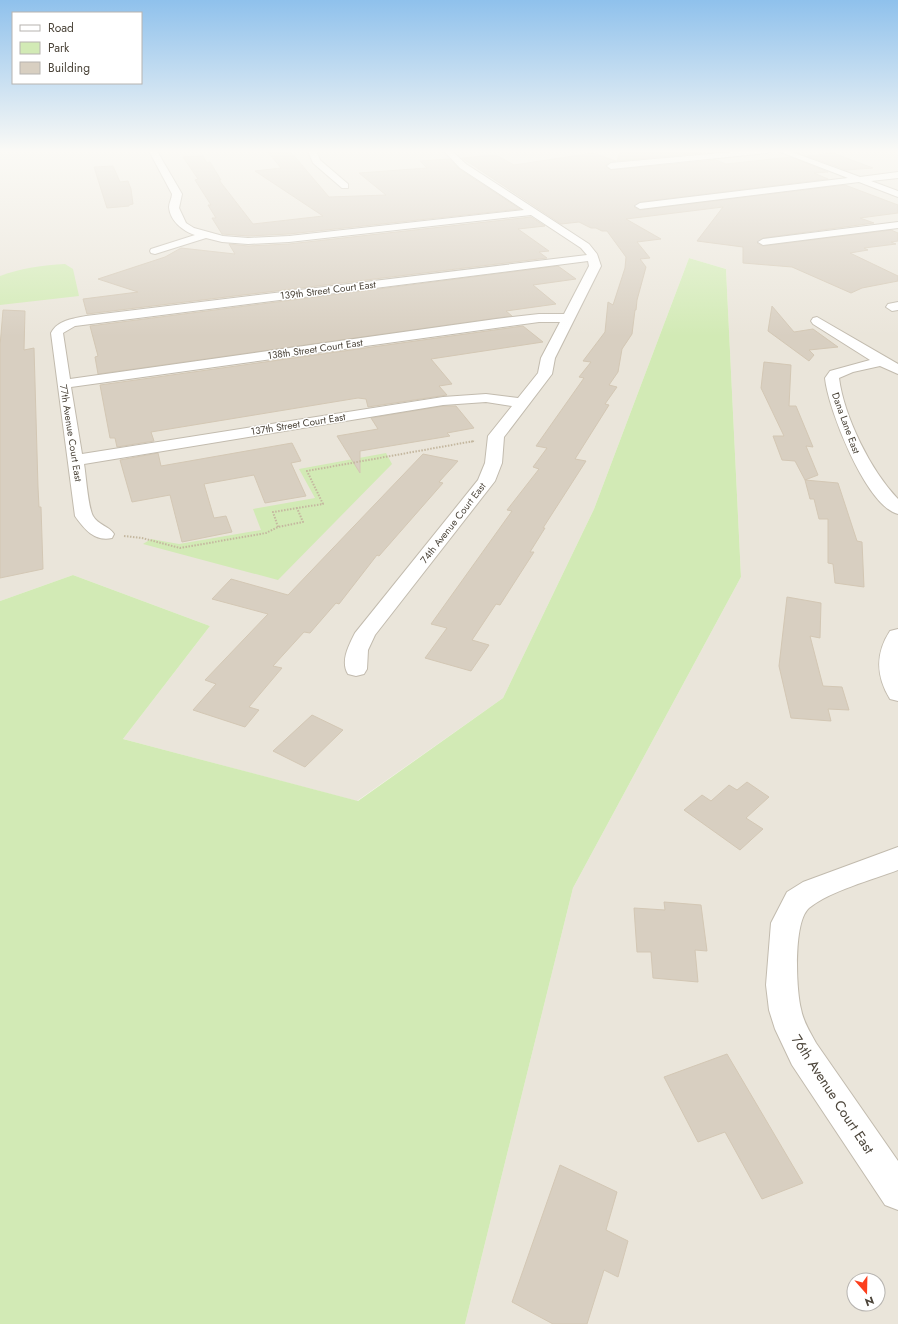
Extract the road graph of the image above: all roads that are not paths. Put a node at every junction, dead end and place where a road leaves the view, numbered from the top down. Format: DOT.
graph roads {
  1 [pos="176,213"];
  2 [pos="526,213"];
  3 [pos="534,213"];
  4 [pos="898,225"];
  5 [pos="204,235"];
  6 [pos="763,242"];
  7 [pos="155,251"];
  8 [pos="593,257"];
  9 [pos="567,318"];
  10 [pos="817,321"];
  11 [pos="64,326"];
  12 [pos="882,361"];
  13 [pos="898,370"];
  14 [pos="64,384"];
  15 [pos="522,403"];
  16 [pos="75,460"];
  17 [pos="898,509"];
  18 [pos="106,534"];
  19 [pos="898,636"];
  20 [pos="356,669"];
  21 [pos="898,693"];
  22 [pos="898,858"];
  23 [pos="898,1192"];
  1 -- 5 [label="street"];
  2 -- 5 [label="street"];
  3 -- 8 [label="street"];
  4 -- 6 [label="street"];
  5 -- 7 [label="street"];
  8 -- 9 [label="street"];
  8 -- 11 [label="street, 139th Street Court East"];
  9 -- 14 [label="street, 138th Street Court East"];
  9 -- 15 [label="street"];
  10 -- 12 [label="street"];
  11 -- 14 [label="street, 77th Avenue Court East"];
  12 -- 13 [label="street"];
  12 -- 17 [label="street, Dana Lane East"];
  14 -- 16 [label="street, 77th Avenue Court East"];
  15 -- 16 [label="street, 137th Street Court East"];
  15 -- 20 [label="street, 74th Avenue Court East"];
  16 -- 18 [label="street, 77th Avenue Court East"];
  19 -- 21 [label="street"];
  22 -- 23 [label="street, 76th Avenue Court East"];
}
